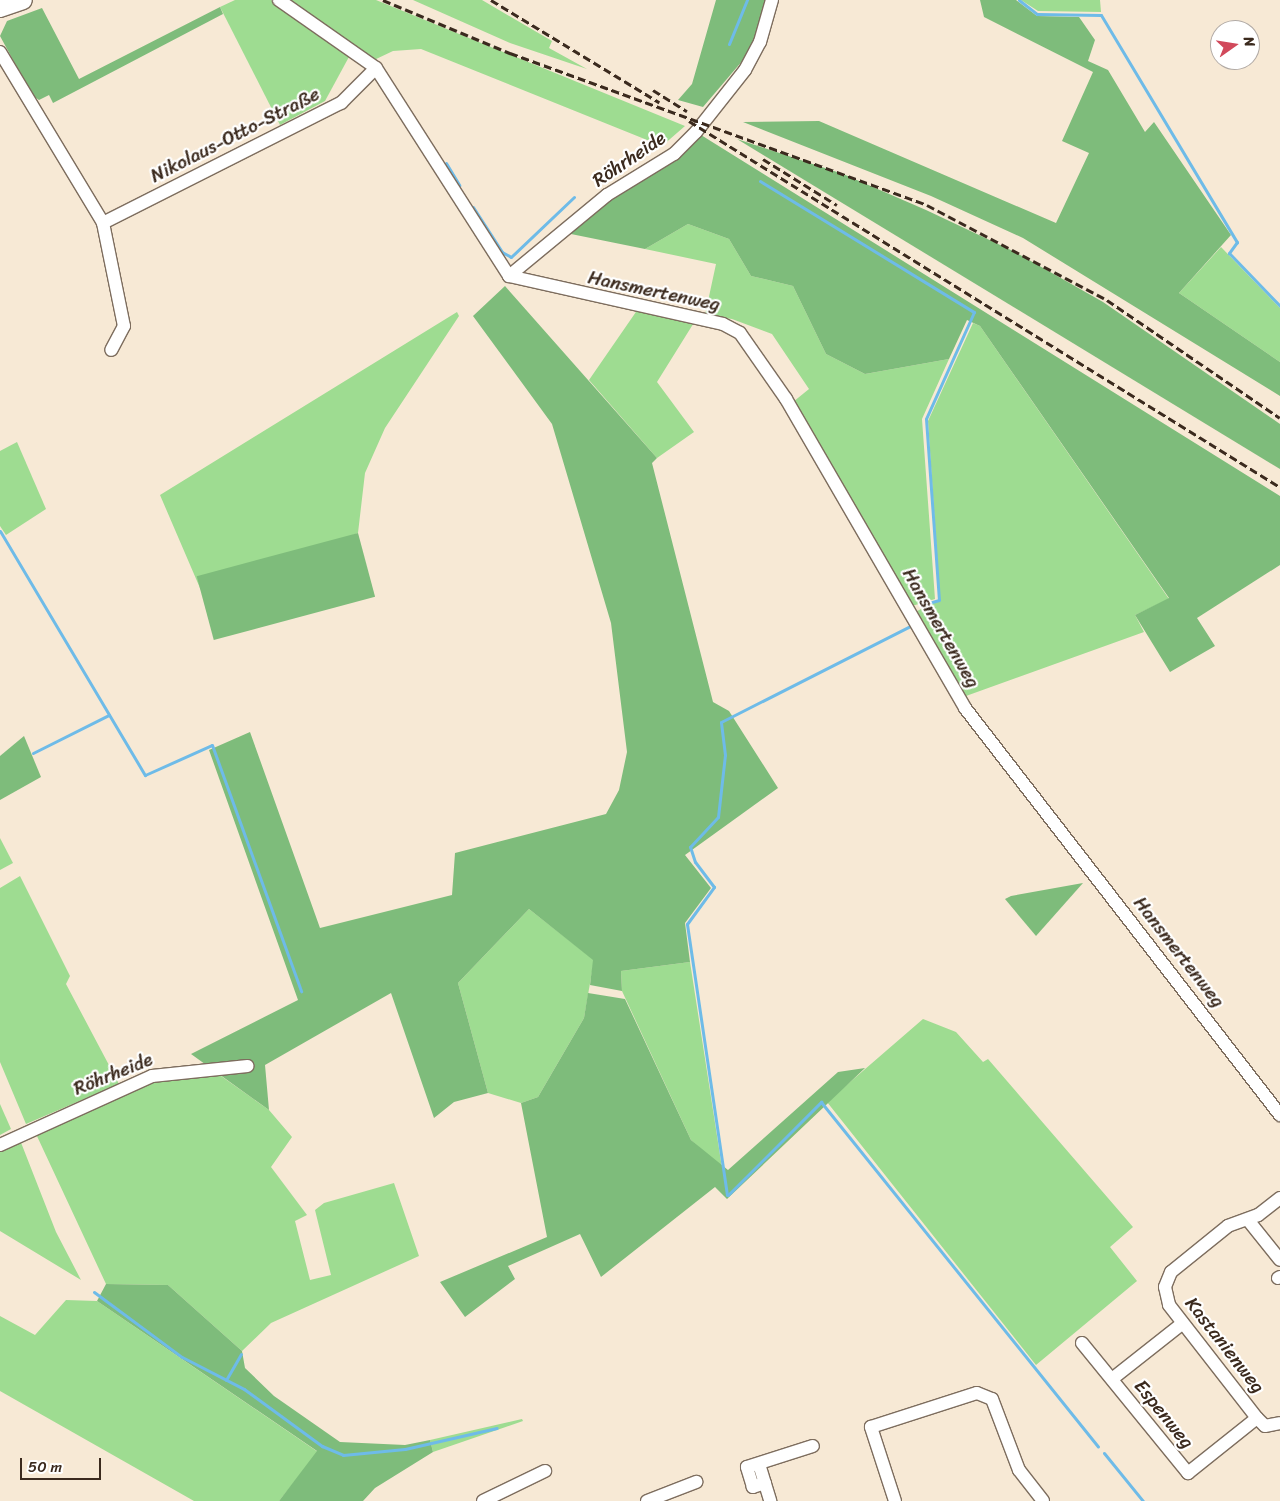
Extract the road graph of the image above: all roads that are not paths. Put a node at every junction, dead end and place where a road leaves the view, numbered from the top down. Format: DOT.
graph roads {
  1 [pos="23,0"];
  2 [pos="279,0"];
  3 [pos="772,0"];
  4 [pos="0,8"];
  5 [pos="0,52"];
  6 [pos="376,68"];
  7 [pos="103,223"];
  8 [pos="509,276"];
  9 [pos="111,350"];
  10 [pos="247,1066"];
  11 [pos="1280,1115"];
  12 [pos="0,1145"];
  13 [pos="1280,1198"];
  14 [pos="1248,1220"];
  15 [pos="1280,1260"];
  16 [pos="1183,1323"];
  17 [pos="1082,1343"];
  18 [pos="1112,1379"];
  19 [pos="1257,1418"];
  20 [pos="1280,1423"];
  21 [pos="813,1446"];
  22 [pos="545,1471"];
  23 [pos="696,1482"];
  24 [pos="488,1500"];
  25 [pos="647,1501"];
  26 [pos="770,1501"];
  27 [pos="895,1501"];
  28 [pos="1043,1501"];
  1 -- 4 [label="street"];
  2 -- 6 [label="street"];
  3 -- 8 [label="street, Röhrheide"];
  5 -- 7 [label="street"];
  6 -- 7 [label="street, Nikolaus-Otto-Straße"];
  6 -- 8 [label="street"];
  7 -- 9 [label="street"];
  8 -- 11 [label="street, Hansmertenweg"];
  10 -- 12 [label="street, Röhrheide"];
  13 -- 14 [label="street, Kastanienweg"];
  14 -- 15 [label="street"];
  14 -- 16 [label="street, Kastanienweg"];
  16 -- 18 [label="street, Espenweg"];
  16 -- 19 [label="street, Kastanienweg"];
  17 -- 18 [label="street, Espenweg"];
  18 -- 19 [label="street, Espenweg"];
  19 -- 20 [label="street, Kastanienweg"];
  21 -- 26 [label="street"];
  22 -- 24 [label="street"];
  23 -- 25 [label="street"];
  27 -- 28 [label="street"];
}
